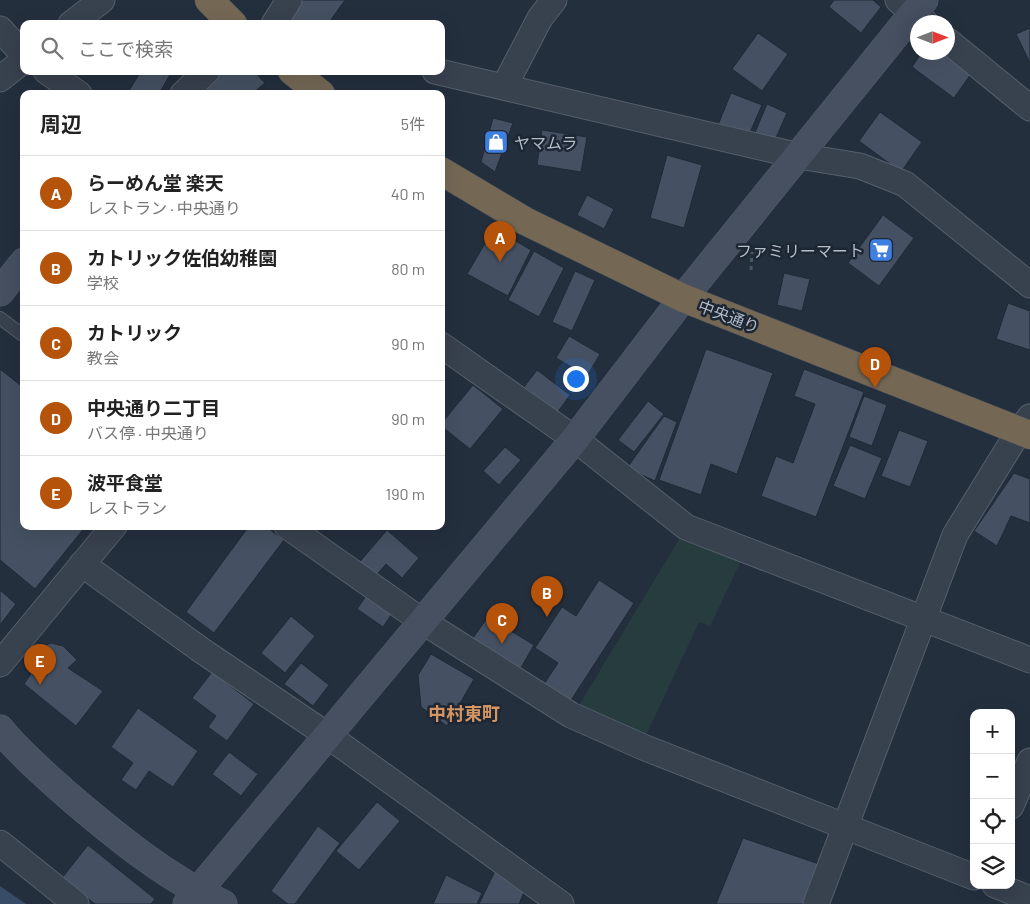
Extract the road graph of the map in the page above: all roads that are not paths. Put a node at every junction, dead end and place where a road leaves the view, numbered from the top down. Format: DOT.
graph roads {
  1 [pos="102,0"];
  2 [pos="209,0"];
  3 [pos="289,0"];
  4 [pos="554,0"];
  5 [pos="915,9"];
  6 [pos="76,20"];
  7 [pos="228,20"];
  8 [pos="276,20"];
  9 [pos="0,29"];
  10 [pos="955,47"];
  11 [pos="20,50"];
  12 [pos="20,63"];
  13 [pos="445,73"];
  14 [pos="52,75"];
  15 [pos="203,75"];
  16 [pos="0,79"];
  17 [pos="504,87"];
  18 [pos="73,90"];
  19 [pos="187,90"];
  20 [pos="1030,108"];
  21 [pos="798,156"];
  22 [pos="445,173"];
  23 [pos="20,267"];
  24 [pos="1030,285"];
  25 [pos="0,292"];
  26 [pos="683,298"];
  27 [pos="0,318"];
  28 [pos="20,333"];
  29 [pos="445,348"];
  30 [pos="1026,428"];
  31 [pos="574,439"];
  32 [pos="111,530"];
  33 [pos="293,530"];
  34 [pos="82,564"];
  35 [pos="925,620"];
  36 [pos="422,621"];
  37 [pos="1030,660"];
  38 [pos="0,664"];
  39 [pos="0,729"];
  40 [pos="327,735"];
  41 [pos="1030,761"];
  42 [pos="1014,799"];
  43 [pos="846,828"];
  44 [pos="0,844"];
  45 [pos="970,875"];
  46 [pos="1004,889"];
  47 [pos="192,898"];
  48 [pos="1030,899"];
  49 [pos="76,904"];
  50 [pos="224,904"];
  51 [pos="561,904"];
  52 [pos="816,904"];
  1 -- 6 [label="street"];
  2 -- 7 [label="highway"];
  3 -- 8 [label="street"];
  4 -- 17 [label="street"];
  5 -- 21 [label="street"];
  9 -- 11 [label="street"];
  10 -- 20 [label="street"];
  12 -- 16 [label="street"];
  13 -- 17 [label="street"];
  14 -- 18 [label="street"];
  15 -- 19 [label="street"];
  17 -- 21 [label="street"];
  21 -- 24 [label="street"];
  21 -- 26 [label="street"];
  22 -- 26 [label="highway, 中央通り"];
  23 -- 25 [label="street"];
  26 -- 30 [label="highway, 中央通り"];
  26 -- 31 [label="street"];
  27 -- 28 [label="lane"];
  29 -- 31 [label="street"];
  30 -- 35 [label="street"];
  31 -- 35 [label="street"];
  31 -- 36 [label="street"];
  32 -- 34 [label="street"];
  33 -- 36 [label="street"];
  34 -- 38 [label="street"];
  34 -- 40 [label="street"];
  35 -- 37 [label="street"];
  35 -- 43 [label="street"];
  36 -- 40 [label="street"];
  36 -- 43 [label="street"];
  39 -- 47 [label="street"];
  40 -- 47 [label="street"];
  40 -- 51 [label="street"];
  41 -- 42 [label="street"];
  43 -- 45 [label="street"];
  43 -- 52 [label="street"];
  44 -- 49 [label="street"];
  46 -- 48 [label="street"];
  47 -- 50 [label="street"];
}
